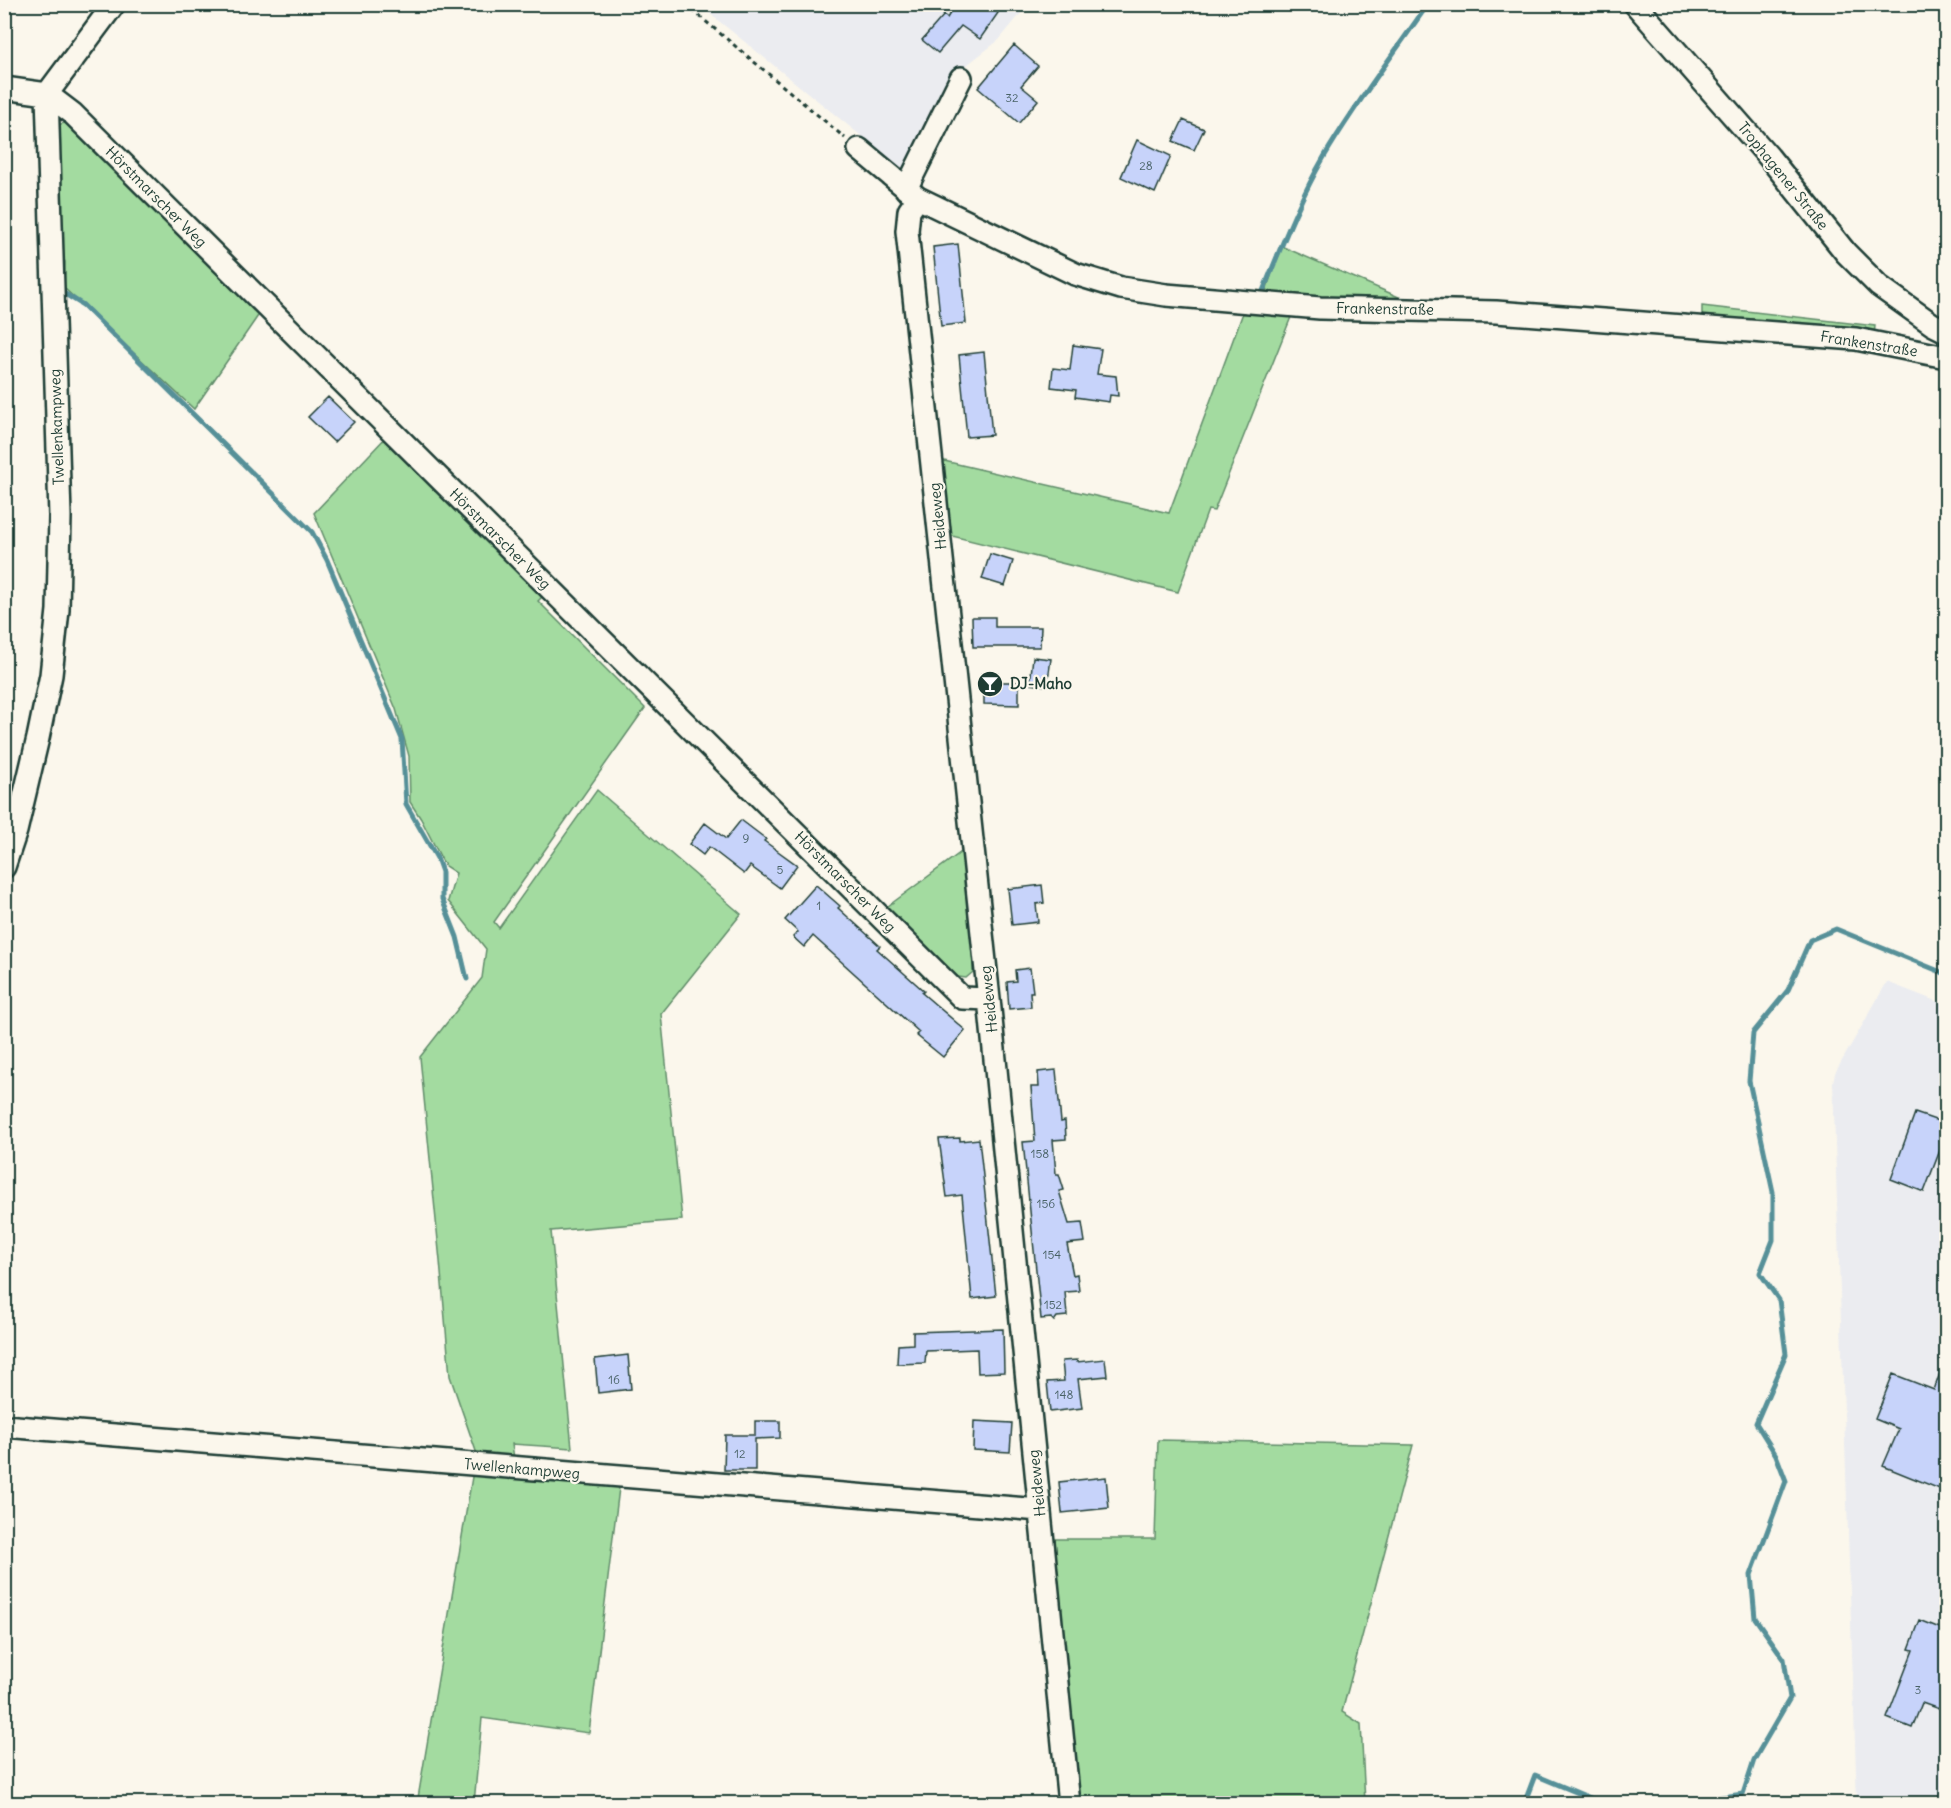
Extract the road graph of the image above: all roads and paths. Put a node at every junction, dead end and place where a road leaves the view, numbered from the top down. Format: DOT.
graph roads {
  1 [pos="114,4"];
  2 [pos="686,4"];
  3 [pos="1635,4"];
  4 [pos="961,78"];
  5 [pos="4,88"];
  6 [pos="47,94"];
  7 [pos="859,149"];
  8 [pos="912,194"];
  9 [pos="1947,331"];
  10 [pos="1947,357"];
  11 [pos="4,867"];
  12 [pos="989,999"];
  13 [pos="4,1426"];
  14 [pos="1040,1510"];
  15 [pos="1069,1803"];
  1 -- 6 [label="street"];
  2 -- 7 [label="path"];
  3 -- 9 [label="street, Trophagener Straße"];
  4 -- 8 [label="street, Heideweg"];
  5 -- 6 [label="street, Hörstmarscher Weg"];
  6 -- 11 [label="street, Twellenkampweg"];
  6 -- 12 [label="street, Hörstmarscher Weg"];
  7 -- 8 [label="street, Frankenstraße"];
  8 -- 10 [label="street, Frankenstraße"];
  8 -- 12 [label="street, Heideweg"];
  12 -- 14 [label="street, Heideweg"];
  13 -- 14 [label="street, Twellenkampweg"];
  14 -- 15 [label="street, Heideweg"];
}
